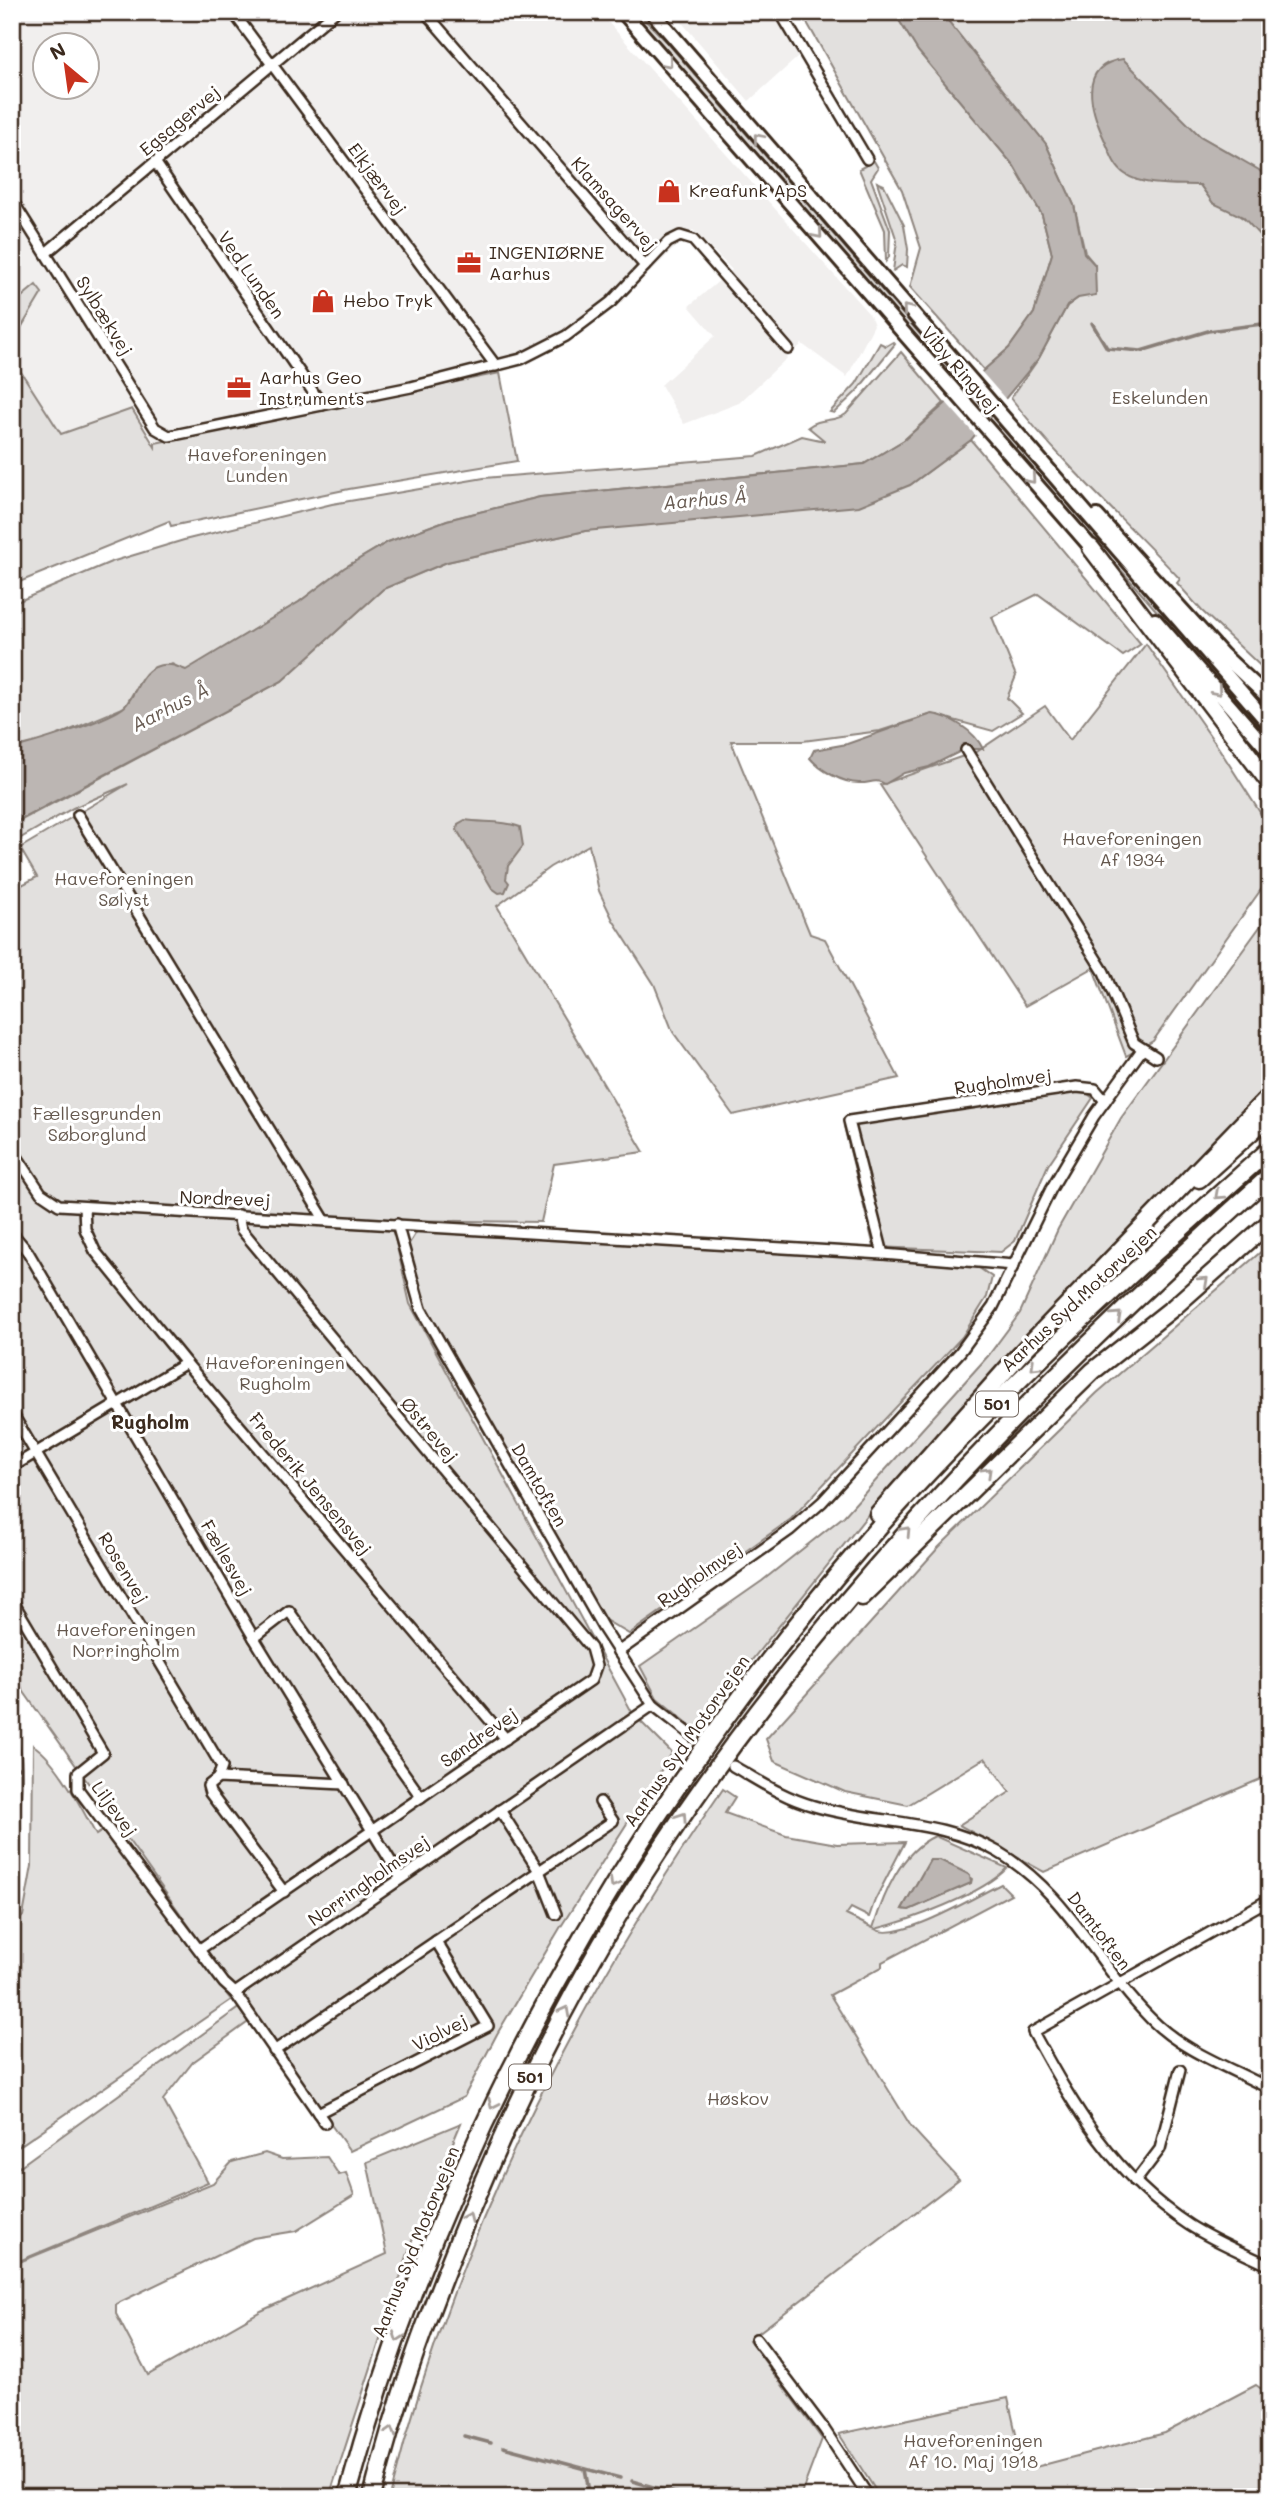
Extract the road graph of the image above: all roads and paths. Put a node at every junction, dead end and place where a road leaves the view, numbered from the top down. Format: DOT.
graph roads {
  1 [pos="233,12"];
  2 [pos="335,12"];
  3 [pos="425,12"];
  4 [pos="623,12"];
  5 [pos="652,12"];
  6 [pos="780,12"];
  7 [pos="272,64"];
  8 [pos="867,159"];
  9 [pos="155,162"];
  10 [pos="12,200"];
  11 [pos="46,253"];
  12 [pos="645,266"];
  13 [pos="788,349"];
  14 [pos="496,366"];
  15 [pos="322,405"];
  16 [pos="1046,468"];
  17 [pos="1091,548"];
  18 [pos="1270,699"];
  19 [pos="1270,725"];
  20 [pos="966,750"];
  21 [pos="1270,752"];
  22 [pos="1270,783"];
  23 [pos="78,816"];
  24 [pos="1142,1051"];
  25 [pos="1156,1057"];
  26 [pos="1270,1095"];
  27 [pos="1105,1101"];
  28 [pos="1270,1115"];
  29 [pos="1270,1149"];
  30 [pos="14,1154"];
  31 [pos="1270,1176"];
  32 [pos="84,1207"];
  33 [pos="238,1215"];
  34 [pos="324,1219"];
  35 [pos="1270,1222"];
  36 [pos="397,1224"];
  37 [pos="12,1233"];
  38 [pos="883,1254"];
  39 [pos="1014,1265"];
  40 [pos="1080,1292"];
  41 [pos="186,1363"];
  42 [pos="118,1404"];
  43 [pos="12,1412"];
  44 [pos="36,1453"];
  45 [pos="12,1467"];
  46 [pos="12,1600"];
  47 [pos="254,1638"];
  48 [pos="618,1652"];
  49 [pos="596,1666"];
  50 [pos="750,1683"];
  51 [pos="768,1696"];
  52 [pos="653,1705"];
  53 [pos="694,1737"];
  54 [pos="506,1739"];
  55 [pos="733,1766"];
  56 [pos="218,1778"];
  57 [pos="344,1784"];
  58 [pos="421,1797"];
  59 [pos="600,1802"];
  60 [pos="500,1810"];
  61 [pos="373,1832"];
  62 [pos="539,1871"];
  63 [pos="401,1878"];
  64 [pos="284,1892"];
  65 [pos="1270,1899"];
  66 [pos="556,1914"];
  67 [pos="436,1941"];
  68 [pos="200,1949"];
  69 [pos="1119,1983"];
  70 [pos="235,1993"];
  71 [pos="274,2051"];
  72 [pos="1180,2070"];
  73 [pos="1270,2089"];
  74 [pos="318,2113"];
  75 [pos="325,2123"];
  76 [pos="1135,2182"];
  77 [pos="1270,2266"];
  78 [pos="756,2339"];
  79 [pos="347,2497"];
  80 [pos="372,2497"];
  81 [pos="869,2497"];
  1 -- 7 [label="street, Elkjærvej"];
  2 -- 7 [label="street, Egsagervej"];
  3 -- 12 [label="street, Klamsagervej"];
  4 -- 17 [label="main road, Viby Ringvej, one-way"];
  16 -- 5 [label="main road, Viby Ringvej, one-way"];
  6 -- 8 [label="street"];
  7 -- 9 [label="street, Egsagervej"];
  7 -- 14 [label="street, Elkjærvej"];
  9 -- 11 [label="street, Egsagervej"];
  9 -- 15 [label="street, Ved Lunden"];
  10 -- 11 [label="street, Sylbækvej"];
  11 -- 15 [label="street, Sylbækvej"];
  12 -- 13 [label="street, Klamsagervej"];
  12 -- 14 [label="street"];
  14 -- 15 [label="street"];
  16 -- 18 [label="main road"];
  16 -- 19 [label="main road, Viby Ringvej"];
  17 -- 21 [label="main road, Viby Ringvej, one-way"];
  17 -- 22 [label="highway"];
  20 -- 24 [label="street"];
  23 -- 34 [label="street"];
  24 -- 25 [label="street"];
  24 -- 27 [label="street"];
  26 -- 40 [label="highway"];
  27 -- 38 [label="street, Rugholmvej"];
  27 -- 39 [label="street, Rugholmvej"];
  28 -- 40 [label="highway"];
  29 -- 50 [label="highway, Aarhus Syd Motorvejen / 501, one-way"];
  30 -- 32 [label="street, Nordrevej"];
  51 -- 31 [label="highway, 501, one-way"];
  32 -- 33 [label="street, Nordrevej"];
  32 -- 41 [label="street, Frederik Jensensvej"];
  33 -- 34 [label="street, Nordrevej"];
  33 -- 49 [label="street, Østrevej"];
  34 -- 36 [label="street, Nordrevej"];
  51 -- 35 [label="highway, one-way"];
  36 -- 38 [label="street"];
  36 -- 48 [label="street, Damtoften"];
  37 -- 42 [label="street, Fællesvej"];
  38 -- 39 [label="street"];
  39 -- 48 [label="street, Rugholmvej"];
  40 -- 50 [label="highway"];
  41 -- 42 [label="street"];
  41 -- 54 [label="street, Frederik Jensensvej"];
  42 -- 44 [label="street"];
  42 -- 47 [label="street, Fællesvej"];
  43 -- 44 [label="street, Rosenvej"];
  44 -- 45 [label="street"];
  44 -- 56 [label="street, Rosenvej"];
  46 -- 68 [label="street, Liljevej"];
  47 -- 57 [label="street, Fællesvej"];
  47 -- 58 [label="street"];
  48 -- 52 [label="street, Damtoften"];
  49 -- 54 [label="street, Søndrevej"];
  50 -- 79 [label="highway, Aarhus Syd Motorvejen / 501, one-way"];
  80 -- 51 [label="highway, 501, one-way"];
  52 -- 53 [label="street, Damtoften"];
  52 -- 60 [label="street, Norringholmsvej"];
  54 -- 58 [label="street, Søndrevej"];
  55 -- 69 [label="street, Damtoften"];
  56 -- 57 [label="street"];
  56 -- 64 [label="street"];
  57 -- 61 [label="street, Fællesvej"];
  58 -- 61 [label="street, Søndrevej"];
  59 -- 62 [label="street"];
  60 -- 62 [label="street"];
  60 -- 63 [label="street, Norringholmsvej"];
  61 -- 63 [label="street, Fællesvej"];
  61 -- 64 [label="street, Søndrevej"];
  62 -- 66 [label="street"];
  62 -- 67 [label="street"];
  63 -- 70 [label="street, Norringholmsvej"];
  64 -- 68 [label="street, Søndrevej"];
  65 -- 69 [label="street"];
  67 -- 71 [label="street"];
  67 -- 74 [label="street, Violvej"];
  68 -- 70 [label="street, Liljevej"];
  69 -- 73 [label="street, Damtoften"];
  69 -- 76 [label="street"];
  70 -- 71 [label="street"];
  71 -- 74 [label="street"];
  72 -- 76 [label="street"];
  74 -- 75 [label="street"];
  76 -- 77 [label="street"];
  78 -- 81 [label="street"];
}
